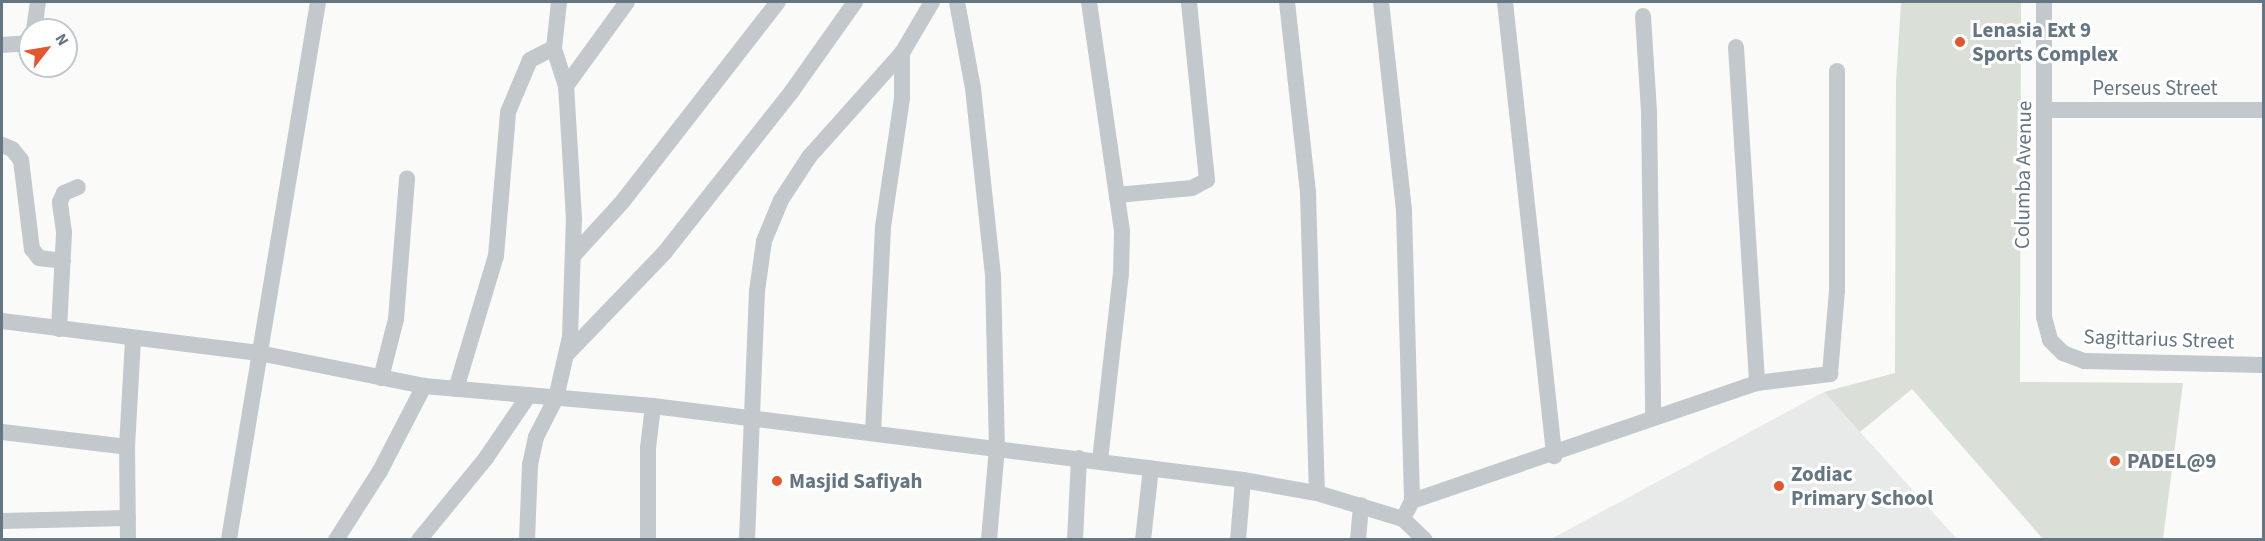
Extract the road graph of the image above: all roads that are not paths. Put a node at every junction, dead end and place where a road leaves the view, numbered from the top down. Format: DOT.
graph roads {
  1 [pos="38,2"];
  2 [pos="318,2"];
  3 [pos="559,2"];
  4 [pos="627,2"];
  5 [pos="778,2"];
  6 [pos="855,2"];
  7 [pos="932,2"];
  8 [pos="957,2"];
  9 [pos="1089,2"];
  10 [pos="1189,2"];
  11 [pos="1287,2"];
  12 [pos="1381,2"];
  13 [pos="1505,2"];
  14 [pos="2044,2"];
  15 [pos="1643,16"];
  16 [pos="36,18"];
  17 [pos="18,44"];
  18 [pos="2,45"];
  19 [pos="1736,47"];
  20 [pos="554,48"];
  21 [pos="902,53"];
  22 [pos="1837,71"];
  23 [pos="566,86"];
  24 [pos="2047,110"];
  25 [pos="2264,110"];
  26 [pos="2,145"];
  27 [pos="407,178"];
  28 [pos="78,187"];
  29 [pos="1117,195"];
  30 [pos="573,256"];
  31 [pos="63,261"];
  32 [pos="2,321"];
  33 [pos="59,329"];
  34 [pos="134,338"];
  35 [pos="2056,347"];
  36 [pos="259,353"];
  37 [pos="566,354"];
  38 [pos="2264,365"];
  39 [pos="381,378"];
  40 [pos="1757,384"];
  41 [pos="424,387"];
  42 [pos="456,389"];
  43 [pos="529,395"];
  44 [pos="556,398"];
  45 [pos="653,406"];
  46 [pos="1653,416"];
  47 [pos="750,420"];
  48 [pos="2,432"];
  49 [pos="873,432"];
  50 [pos="127,447"];
  51 [pos="997,448"];
  52 [pos="1554,456"];
  53 [pos="1079,458"];
  54 [pos="1100,461"];
  55 [pos="1151,468"];
  56 [pos="1243,480"];
  57 [pos="1317,493"];
  58 [pos="1412,501"];
  59 [pos="1361,505"];
  60 [pos="128,518"];
  61 [pos="1403,519"];
  62 [pos="2,521"];
  63 [pos="229,539"];
  64 [pos="128,540"];
  65 [pos="336,540"];
  66 [pos="419,540"];
  67 [pos="527,540"];
  68 [pos="648,540"];
  69 [pos="747,540"];
  70 [pos="989,540"];
  71 [pos="1075,540"];
  72 [pos="1143,540"];
  73 [pos="1238,540"];
  74 [pos="1358,540"];
  75 [pos="1425,540"];
  1 -- 16 [label="street"];
  2 -- 36 [label="street"];
  3 -- 20 [label="street"];
  4 -- 23 [label="street"];
  5 -- 30 [label="street"];
  6 -- 37 [label="street"];
  7 -- 21 [label="street"];
  8 -- 51 [label="street"];
  9 -- 29 [label="street"];
  10 -- 29 [label="street"];
  11 -- 57 [label="street"];
  12 -- 58 [label="street"];
  13 -- 52 [label="street"];
  14 -- 24 [label="street, Columba Avenue"];
  15 -- 46 [label="street"];
  17 -- 18 [label="street"];
  19 -- 40 [label="street"];
  20 -- 23 [label="street"];
  20 -- 42 [label="street"];
  21 -- 47 [label="street"];
  21 -- 49 [label="street"];
  22 -- 40 [label="street"];
  23 -- 30 [label="street"];
  24 -- 25 [label="street, Perseus Street"];
  24 -- 35 [label="street, Columba Avenue"];
  26 -- 31 [label="street"];
  27 -- 39 [label="street"];
  28 -- 31 [label="street"];
  29 -- 54 [label="street"];
  30 -- 37 [label="street"];
  31 -- 33 [label="street"];
  32 -- 33 [label="street"];
  33 -- 34 [label="street"];
  34 -- 36 [label="street"];
  34 -- 50 [label="street"];
  35 -- 38 [label="street, Sagittarius Street"];
  36 -- 39 [label="street"];
  36 -- 63 [label="street"];
  37 -- 44 [label="street"];
  39 -- 41 [label="street"];
  40 -- 46 [label="street"];
  41 -- 42 [label="street"];
  41 -- 65 [label="street"];
  42 -- 43 [label="street"];
  43 -- 44 [label="street"];
  43 -- 66 [label="street"];
  44 -- 45 [label="street"];
  44 -- 67 [label="street"];
  45 -- 47 [label="street"];
  45 -- 68 [label="street"];
  46 -- 52 [label="street"];
  47 -- 49 [label="street"];
  47 -- 69 [label="street"];
  48 -- 50 [label="street"];
  49 -- 51 [label="street"];
  50 -- 60 [label="street"];
  51 -- 53 [label="street"];
  51 -- 70 [label="street"];
  52 -- 58 [label="street"];
  53 -- 54 [label="street"];
  53 -- 71 [label="street"];
  54 -- 55 [label="street"];
  55 -- 56 [label="street"];
  55 -- 72 [label="street"];
  56 -- 57 [label="street"];
  56 -- 73 [label="street"];
  57 -- 59 [label="street"];
  58 -- 61 [label="street"];
  59 -- 61 [label="street"];
  59 -- 74 [label="street"];
  60 -- 62 [label="street"];
  60 -- 64 [label="street"];
  61 -- 75 [label="street"];
}
